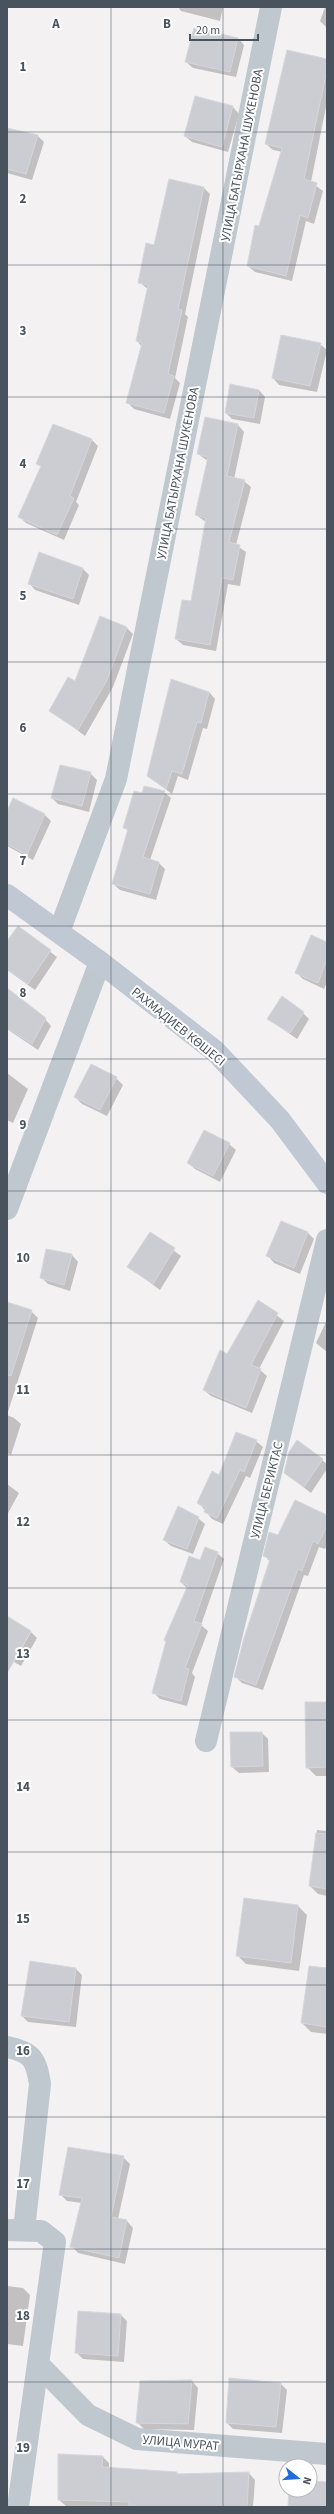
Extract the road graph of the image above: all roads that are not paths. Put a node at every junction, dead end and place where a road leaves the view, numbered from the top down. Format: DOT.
graph roads {
  1 [pos="271,7"];
  2 [pos="7,895"];
  3 [pos="59,932"];
  4 [pos="100,962"];
  5 [pos="327,1183"];
  6 [pos="7,1209"];
  7 [pos="327,1240"];
  8 [pos="206,1740"];
  9 [pos="7,2047"];
  10 [pos="16,2230"];
  11 [pos="38,2364"];
  12 [pos="327,2454"];
  13 [pos="18,2507"];
  1 -- 3 [label="street, УЛИЦА БАТЫРХАНА ШУКЕНОВА"];
  2 -- 3 [label="street, РАХМАДИЕВ КӨШЕСІ"];
  3 -- 4 [label="street, РАХМАДИЕВ КӨШЕСІ"];
  4 -- 5 [label="street, РАХМАДИЕВ КӨШЕСІ"];
  4 -- 6 [label="street"];
  7 -- 8 [label="street, УЛИЦА БЕРИКТАС"];
  9 -- 10 [label="street"];
  10 -- 11 [label="street"];
  11 -- 12 [label="street, УЛИЦА МУРАТ"];
  11 -- 13 [label="street"];
}
